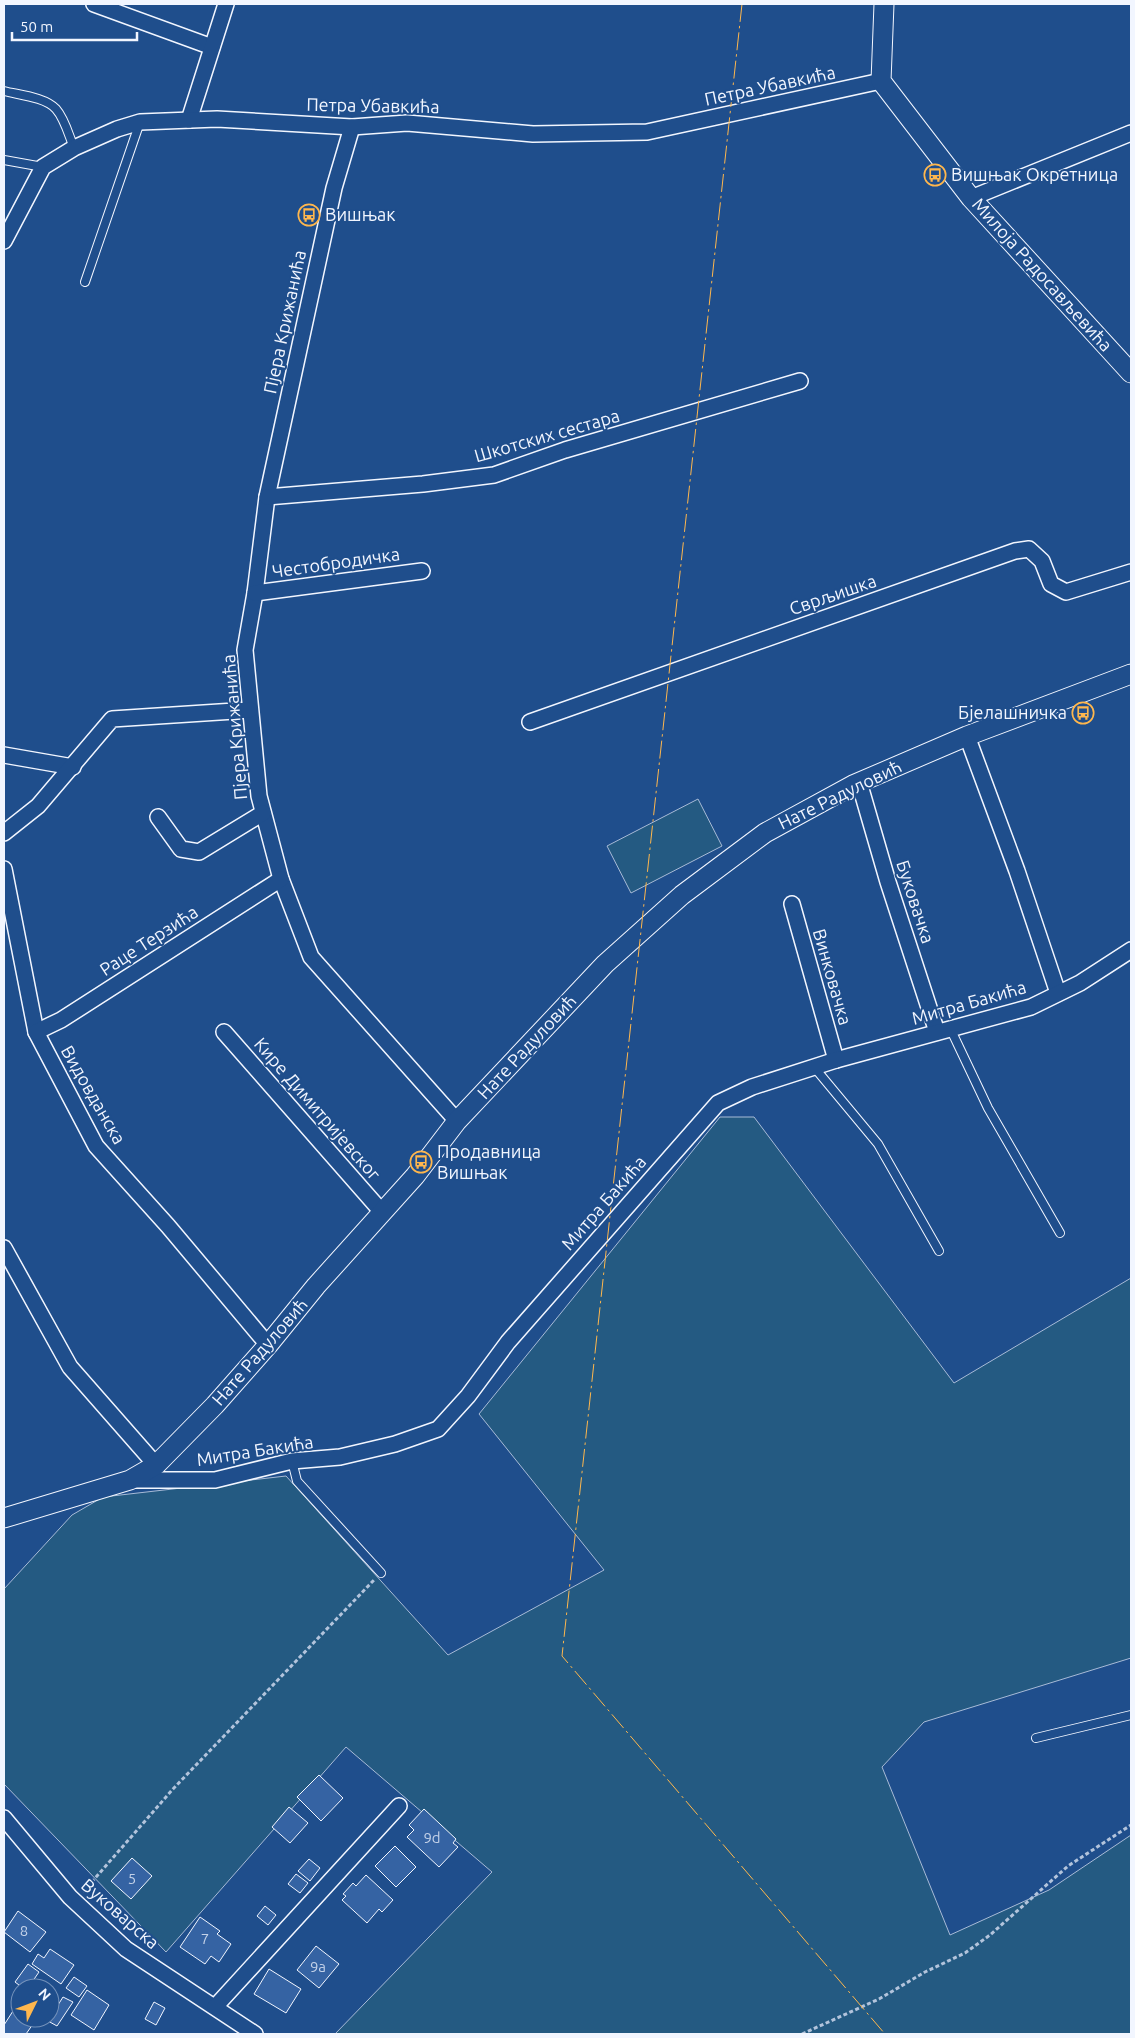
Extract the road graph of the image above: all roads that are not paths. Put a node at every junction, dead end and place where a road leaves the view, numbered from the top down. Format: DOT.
graph roads {
  1 [pos="94,4"];
  2 [pos="226,4"];
  3 [pos="884,4"];
  4 [pos="212,46"];
  5 [pos="881,81"];
  6 [pos="4,91"];
  7 [pos="189,120"];
  8 [pos="140,122"];
  9 [pos="352,127"];
  10 [pos="1131,133"];
  11 [pos="74,148"];
  12 [pos="4,160"];
  13 [pos="43,167"];
  14 [pos="971,198"];
  15 [pos="4,241"];
  16 [pos="85,282"];
  17 [pos="1131,373"];
  18 [pos="800,382"];
  19 [pos="268,497"];
  20 [pos="422,571"];
  21 [pos="1131,572"];
  22 [pos="255,593"];
  23 [pos="1131,674"];
  24 [pos="250,710"];
  25 [pos="530,722"];
  26 [pos="967,736"];
  27 [pos="4,756"];
  28 [pos="73,766"];
  29 [pos="859,782"];
  30 [pos="263,813"];
  31 [pos="158,817"];
  32 [pos="4,833"];
  33 [pos="4,869"];
  34 [pos="281,879"];
  35 [pos="792,904"];
  36 [pos="1131,950"];
  37 [pos="1058,993"];
  38 [pos="943,1030"];
  39 [pos="36,1032"];
  40 [pos="224,1032"];
  41 [pos="836,1060"];
  42 [pos="814,1067"];
  43 [pos="457,1121"];
  44 [pos="382,1212"];
  45 [pos="1060,1233"];
  46 [pos="4,1248"];
  47 [pos="939,1251"];
  48 [pos="268,1345"];
  49 [pos="292,1461"];
  50 [pos="156,1465"];
  51 [pos="130,1480"];
  52 [pos="4,1518"];
  53 [pos="381,1573"];
  54 [pos="1131,1715"];
  55 [pos="1036,1738"];
  56 [pos="399,1806"];
  57 [pos="4,1818"];
  58 [pos="215,2007"];
  59 [pos="255,2034"];
  1 -- 4 [label="street"];
  2 -- 4 [label="street"];
  3 -- 5 [label="street"];
  4 -- 7 [label="street"];
  5 -- 9 [label="street, Петра Убавкића"];
  5 -- 14 [label="street, Милоја Радосављевића"];
  6 -- 11 [label="lane"];
  7 -- 8 [label="street, Петра Убавкића"];
  7 -- 9 [label="street, Петра Убавкића"];
  8 -- 11 [label="street, Петра Убавкића"];
  8 -- 16 [label="lane"];
  9 -- 19 [label="street, Пјера Крижанића"];
  10 -- 14 [label="street"];
  11 -- 13 [label="street, Петра Убавкића"];
  12 -- 13 [label="lane"];
  13 -- 15 [label="street"];
  14 -- 17 [label="street, Милоја Радосављевића"];
  18 -- 19 [label="street, Шкотских сестара"];
  19 -- 22 [label="street, Пјера Крижанића"];
  20 -- 22 [label="street, Честобродичка"];
  21 -- 25 [label="street, Сврљишка"];
  22 -- 24 [label="street, Пјера Крижанића"];
  23 -- 26 [label="street, Нате Радуловић"];
  24 -- 28 [label="street"];
  24 -- 30 [label="street, Пјера Крижанића"];
  26 -- 29 [label="street, Нате Радуловић"];
  26 -- 37 [label="street"];
  27 -- 28 [label="street"];
  28 -- 32 [label="street"];
  29 -- 38 [label="street, Буковачка"];
  29 -- 43 [label="street, Нате Радуловић"];
  30 -- 31 [label="street"];
  30 -- 34 [label="street, Пјера Крижанића"];
  33 -- 39 [label="street, Видовданска"];
  34 -- 39 [label="street, Раце Терзића"];
  34 -- 43 [label="street, Пјера Крижанића"];
  35 -- 41 [label="street, Винковачка"];
  36 -- 37 [label="street, Митра Бакића"];
  37 -- 38 [label="street, Митра Бакића"];
  38 -- 41 [label="street, Митра Бакића"];
  38 -- 45 [label="lane"];
  39 -- 48 [label="street, Видовданска"];
  40 -- 44 [label="street, Кире Димитријевског"];
  41 -- 42 [label="street, Митра Бакића"];
  42 -- 47 [label="lane"];
  42 -- 49 [label="street, Митра Бакића"];
  43 -- 44 [label="street, Нате Радуловић"];
  44 -- 48 [label="street, Нате Радуловић"];
  46 -- 50 [label="street"];
  48 -- 50 [label="street, Нате Радуловић"];
  49 -- 51 [label="street, Митра Бакића"];
  49 -- 53 [label="lane"];
  50 -- 51 [label="street, Нате Радуловић"];
  51 -- 52 [label="street, Нате Радуловић"];
  54 -- 55 [label="lane"];
  56 -- 58 [label="street"];
  57 -- 58 [label="street, Вуковарска"];
  58 -- 59 [label="street, Вуковарска"];
}
